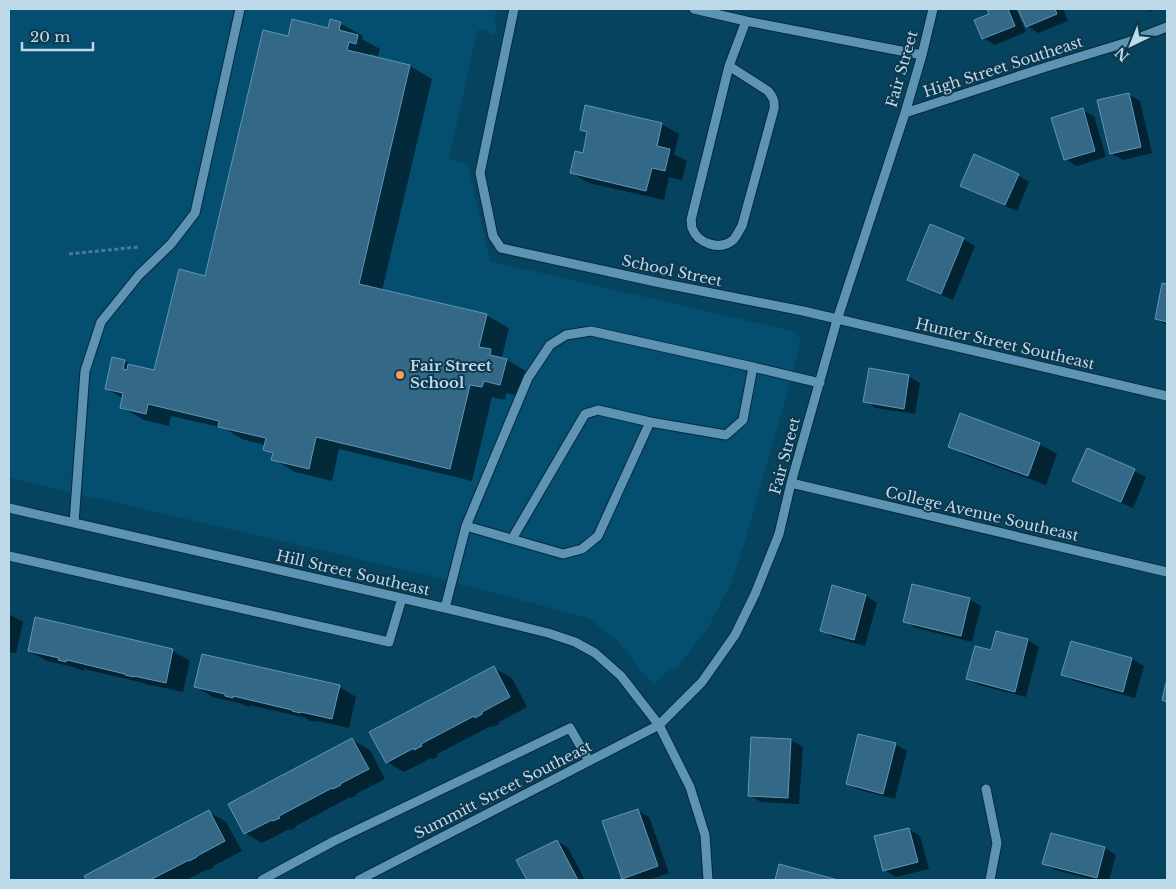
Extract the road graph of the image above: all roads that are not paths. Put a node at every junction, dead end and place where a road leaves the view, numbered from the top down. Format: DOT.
graph roads {
  1 [pos="240,9"];
  2 [pos="514,9"];
  3 [pos="694,9"];
  4 [pos="932,9"];
  5 [pos="746,21"];
  6 [pos="1167,26"];
  7 [pos="922,55"];
  8 [pos="730,66"];
  9 [pos="904,113"];
  10 [pos="837,320"];
  11 [pos="753,367"];
  12 [pos="820,383"];
  13 [pos="1167,396"];
  14 [pos="650,422"];
  15 [pos="791,483"];
  16 [pos="9,508"];
  17 [pos="74,523"];
  18 [pos="466,526"];
  19 [pos="512,539"];
  20 [pos="9,556"];
  21 [pos="1167,572"];
  22 [pos="402,598"];
  23 [pos="445,608"];
  24 [pos="659,725"];
  25 [pos="589,761"];
  26 [pos="986,789"];
  27 [pos="262,880"];
  28 [pos="359,880"];
  29 [pos="708,880"];
  30 [pos="990,880"];
  1 -- 17 [label="street"];
  2 -- 10 [label="street, School Street"];
  3 -- 5 [label="street"];
  4 -- 7 [label="street, Fair Street"];
  5 -- 7 [label="street"];
  5 -- 8 [label="street"];
  6 -- 9 [label="street, High Street Southeast"];
  7 -- 9 [label="street, Fair Street"];
  8 -- 8 [label="street"];
  9 -- 10 [label="street, Fair Street"];
  10 -- 12 [label="street, Fair Street"];
  10 -- 13 [label="street, Hunter Street Southeast"];
  11 -- 12 [label="street"];
  11 -- 14 [label="street"];
  11 -- 18 [label="street"];
  12 -- 15 [label="street, Fair Street"];
  14 -- 19 [label="street"];
  14 -- 19 [label="street"];
  15 -- 21 [label="street, College Avenue Southeast"];
  15 -- 24 [label="street, Fair Street"];
  16 -- 17 [label="street, Hill Street Southeast"];
  17 -- 22 [label="street, Hill Street Southeast"];
  18 -- 19 [label="street"];
  18 -- 23 [label="street"];
  20 -- 22 [label="street"];
  22 -- 23 [label="street, Hill Street Southeast"];
  23 -- 24 [label="street, Hill Street Southeast"];
  24 -- 25 [label="street, Summitt Street Southeast"];
  24 -- 29 [label="street"];
  25 -- 27 [label="street"];
  25 -- 28 [label="street, Summitt Street Southeast"];
  26 -- 30 [label="street"];
}
